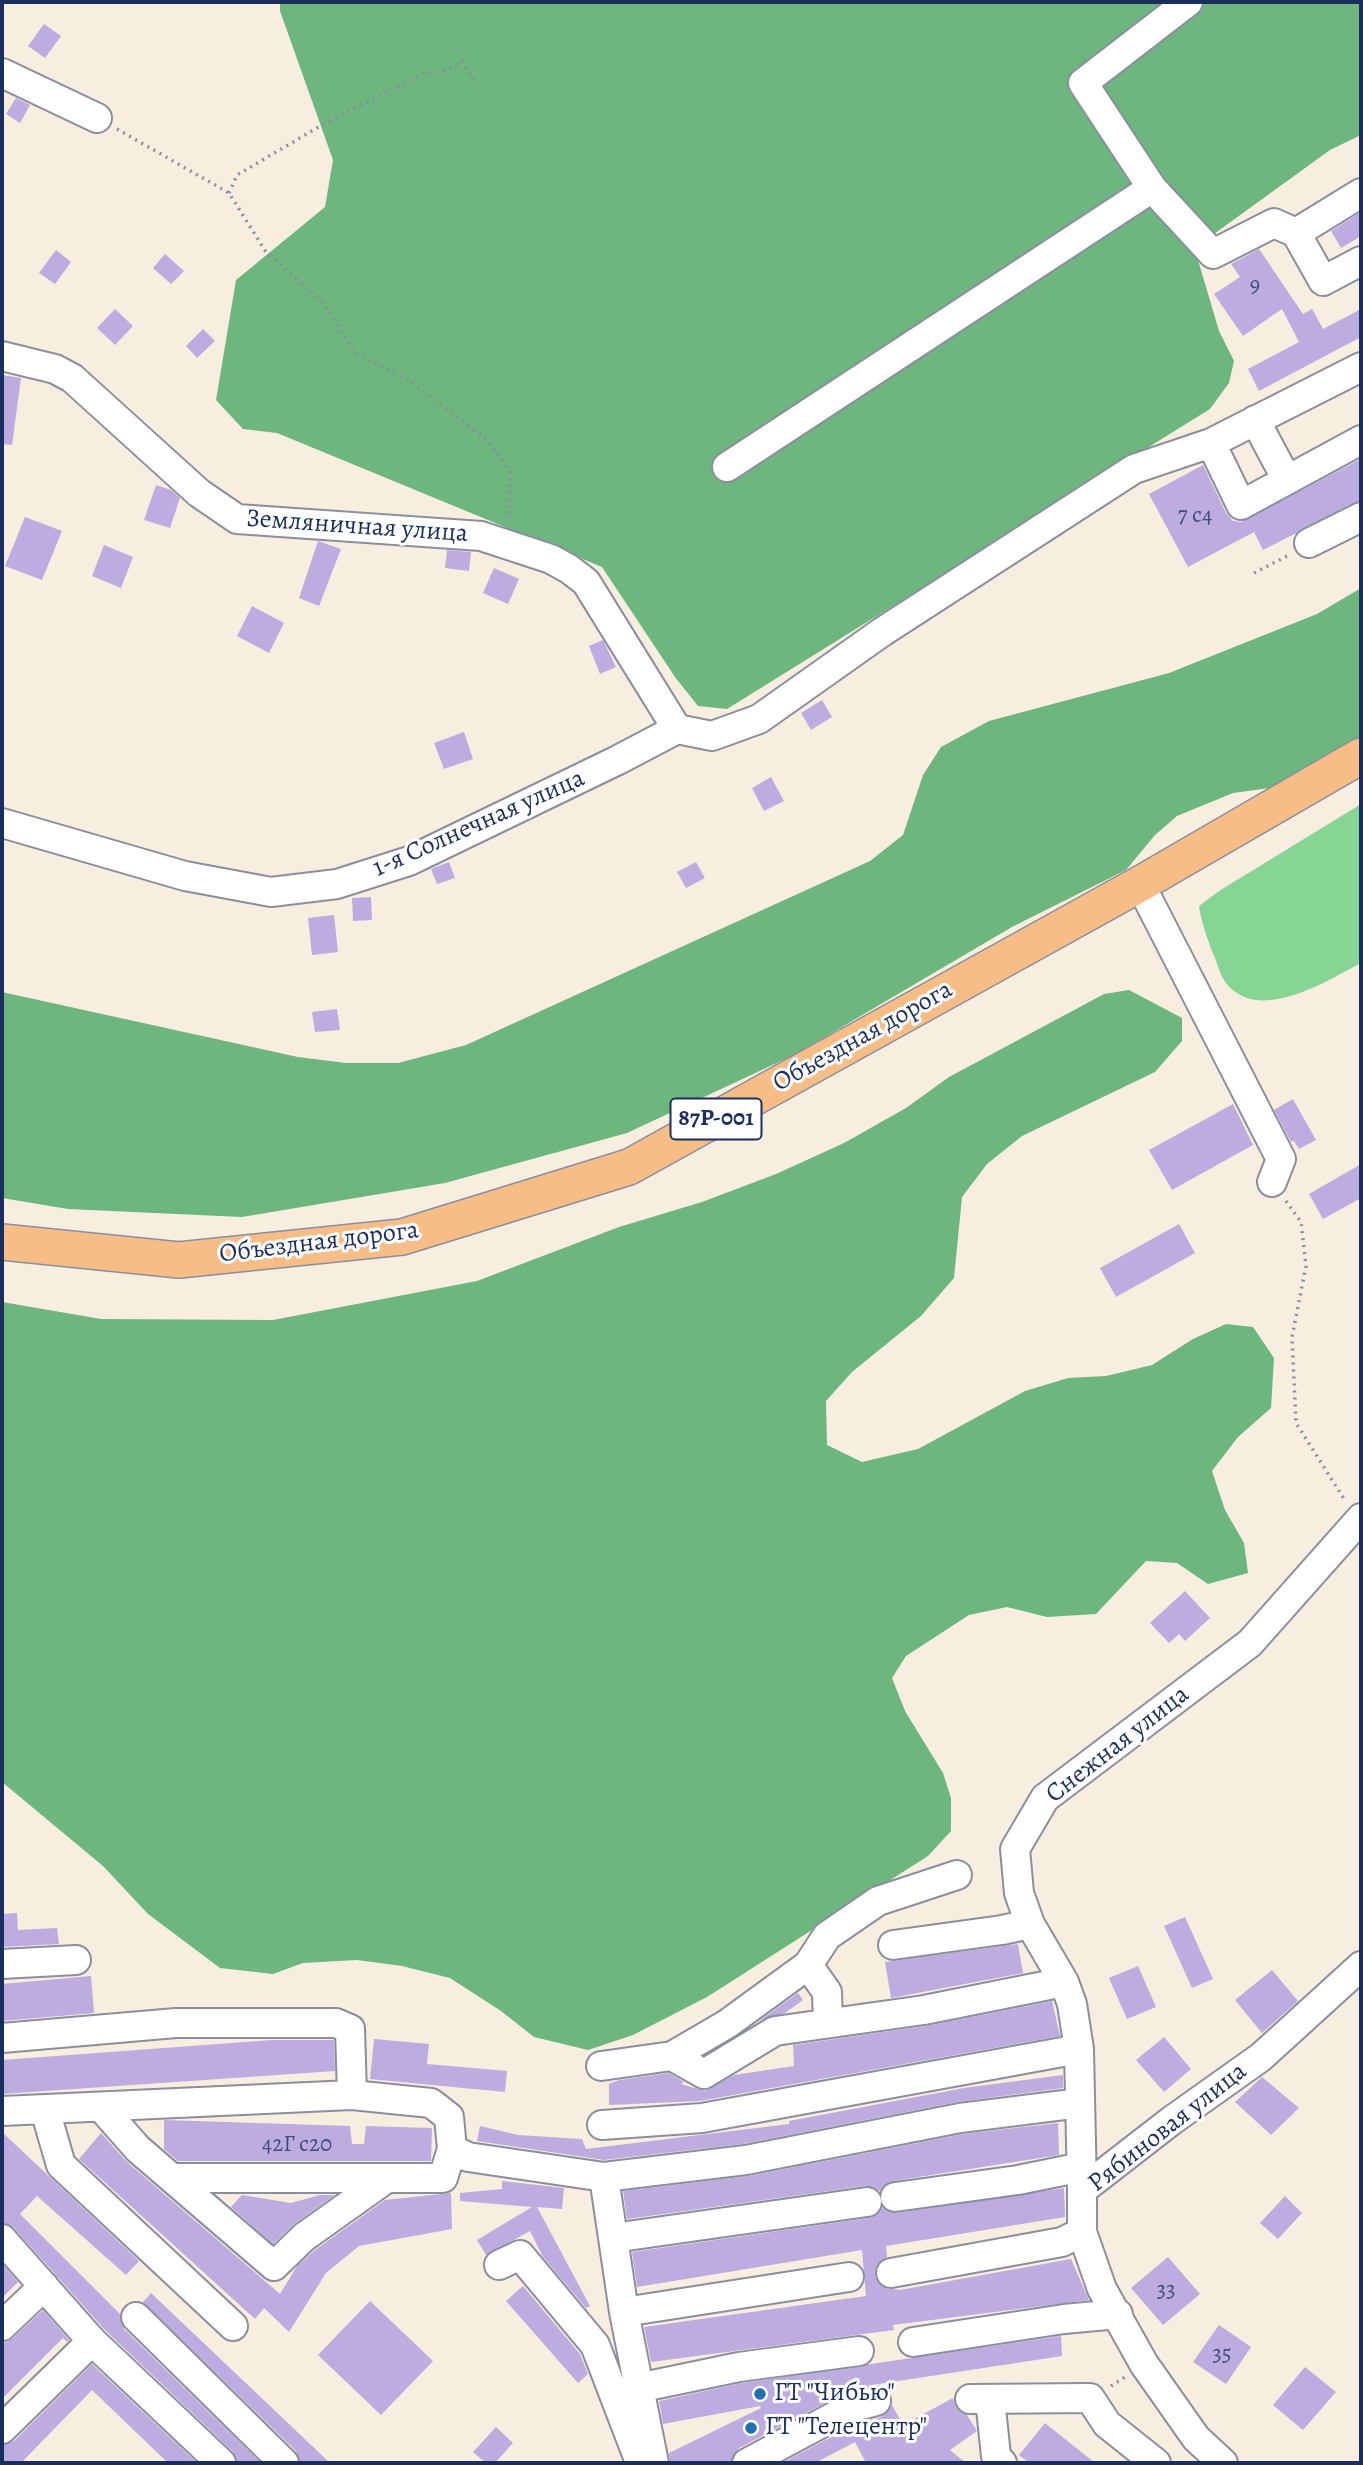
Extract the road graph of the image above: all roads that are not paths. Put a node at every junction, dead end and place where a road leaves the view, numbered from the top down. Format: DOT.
graph roads {
  1 [pos="1188,2"];
  2 [pos="2,73"];
  3 [pos="97,118"];
  4 [pos="1152,188"];
  5 [pos="1361,193"];
  6 [pos="1296,233"];
  7 [pos="1361,261"];
  8 [pos="2,356"];
  9 [pos="1361,367"];
  10 [pos="1255,420"];
  11 [pos="1361,440"];
  12 [pos="1211,443"];
  13 [pos="727,467"];
  14 [pos="1287,480"];
  15 [pos="1361,517"];
  16 [pos="1309,544"];
  17 [pos="677,729"];
  18 [pos="1361,756"];
  19 [pos="2,823"];
  20 [pos="1140,884"];
  21 [pos="1272,1182"];
  22 [pos="2,1242"];
  23 [pos="1360,1520"];
  24 [pos="957,1875"];
  25 [pos="1030,1924"];
  26 [pos="893,1945"];
  27 [pos="76,1960"];
  28 [pos="2,1964"];
  29 [pos="807,1965"];
  30 [pos="1361,1966"];
  31 [pos="1064,1982"];
  32 [pos="828,2023"];
  33 [pos="2,2038"];
  34 [pos="1079,2049"];
  35 [pos="672,2056"];
  36 [pos="601,2066"];
  37 [pos="352,2095"];
  38 [pos="1080,2103"];
  39 [pos="101,2107"];
  40 [pos="45,2110"];
  41 [pos="2,2111"];
  42 [pos="603,2125"];
  43 [pos="452,2149"];
  44 [pos="604,2177"];
  45 [pos="172,2178"];
  46 [pos="387,2178"];
  47 [pos="1082,2179"];
  48 [pos="895,2197"];
  49 [pos="867,2202"];
  50 [pos="1082,2232"];
  51 [pos="613,2238"];
  52 [pos="2,2239"];
  53 [pos="499,2265"];
  54 [pos="891,2273"];
  55 [pos="849,2277"];
  56 [pos="44,2286"];
  57 [pos="624,2312"];
  58 [pos="1118,2314"];
  59 [pos="136,2316"];
  60 [pos="2,2326"];
  61 [pos="233,2326"];
  62 [pos="92,2341"];
  63 [pos="912,2342"];
  64 [pos="859,2351"];
  65 [pos="638,2388"];
  66 [pos="876,2401"];
  67 [pos="2,2429"];
  68 [pos="221,2463"];
  69 [pos="284,2463"];
  70 [pos="640,2463"];
  71 [pos="654,2463"];
  72 [pos="747,2463"];
  73 [pos="1002,2463"];
  74 [pos="1156,2463"];
  75 [pos="1223,2463"];
  1 -- 4 [label="street"];
  2 -- 3 [label="street"];
  4 -- 6 [label="street"];
  4 -- 13 [label="street"];
  5 -- 6 [label="street"];
  6 -- 7 [label="street"];
  8 -- 17 [label="street, Земляничная улица"];
  9 -- 10 [label="street"];
  10 -- 12 [label="street"];
  10 -- 14 [label="street"];
  11 -- 14 [label="street"];
  12 -- 14 [label="street"];
  12 -- 17 [label="street"];
  15 -- 16 [label="street"];
  17 -- 19 [label="street, 1-я Солнечная улица"];
  18 -- 20 [label="main road, Объездная дорога / 87Р-001"];
  20 -- 21 [label="street"];
  20 -- 22 [label="main road, Объездная дорога / 87Р-001"];
  23 -- 25 [label="street, Снежная улица"];
  24 -- 29 [label="street"];
  25 -- 26 [label="street"];
  25 -- 31 [label="street, Снежная улица"];
  27 -- 28 [label="street"];
  29 -- 32 [label="street"];
  29 -- 35 [label="street"];
  30 -- 47 [label="street, Рябиновая улица"];
  31 -- 32 [label="street"];
  31 -- 34 [label="street, Снежная улица"];
  32 -- 35 [label="street"];
  33 -- 37 [label="street"];
  34 -- 38 [label="street, Снежная улица"];
  34 -- 42 [label="street"];
  35 -- 36 [label="street"];
  37 -- 39 [label="street"];
  37 -- 43 [label="street"];
  38 -- 44 [label="street"];
  38 -- 47 [label="street, Снежная улица"];
  39 -- 40 [label="street"];
  39 -- 45 [label="street"];
  40 -- 41 [label="street"];
  40 -- 61 [label="street"];
  43 -- 44 [label="street"];
  43 -- 46 [label="street"];
  44 -- 51 [label="street"];
  45 -- 46 [label="street"];
  45 -- 46 [label="street"];
  47 -- 48 [label="street"];
  47 -- 50 [label="street, Рябиновая улица"];
  49 -- 51 [label="street"];
  50 -- 54 [label="street"];
  50 -- 58 [label="street, Рябиновая улица"];
  51 -- 57 [label="street"];
  52 -- 56 [label="street"];
  53 -- 70 [label="street"];
  55 -- 57 [label="street"];
  56 -- 60 [label="street"];
  56 -- 62 [label="street"];
  57 -- 65 [label="street"];
  58 -- 63 [label="street"];
  58 -- 75 [label="street, Рябиновая улица"];
  59 -- 69 [label="street"];
  62 -- 67 [label="street"];
  62 -- 68 [label="street"];
  64 -- 65 [label="street"];
  65 -- 71 [label="street"];
  66 -- 72 [label="street"];
  73 -- 74 [label="street"];
}
